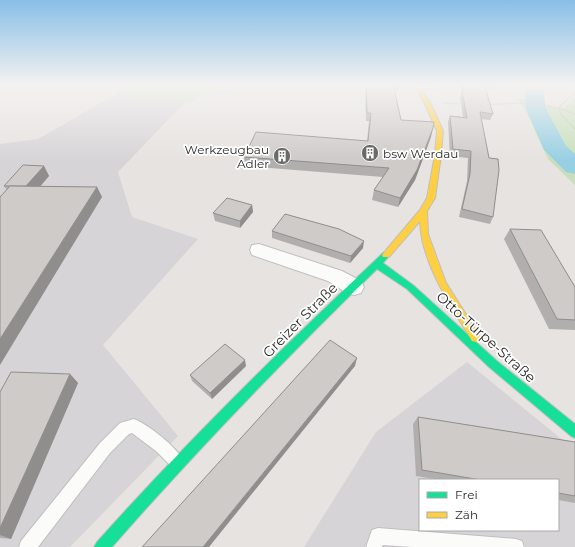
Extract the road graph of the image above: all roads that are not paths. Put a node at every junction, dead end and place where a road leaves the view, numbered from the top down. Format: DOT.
graph roads {
  1 [pos="430,110"];
  2 [pos="423,212"];
  3 [pos="259,250"];
  4 [pos="377,264"];
  5 [pos="354,287"];
  6 [pos="493,364"];
  7 [pos="575,432"];
  8 [pos="178,464"];
  9 [pos="27,547"];
  10 [pos="102,547"];
  11 [pos="374,547"];
  12 [pos="516,547"];
  1 -- 2 [label="street, Greizer Straße"];
  2 -- 4 [label="street, Greizer Straße"];
  2 -- 6 [label="street"];
  3 -- 5 [label="street"];
  4 -- 5 [label="street, Greizer Straße"];
  4 -- 6 [label="street, Otto-Türpe-Straße"];
  5 -- 8 [label="street, Greizer Straße"];
  6 -- 7 [label="street, Otto-Türpe-Straße"];
  8 -- 9 [label="lane"];
  8 -- 10 [label="street, Greizer Straße"];
  11 -- 12 [label="lane"];
}
